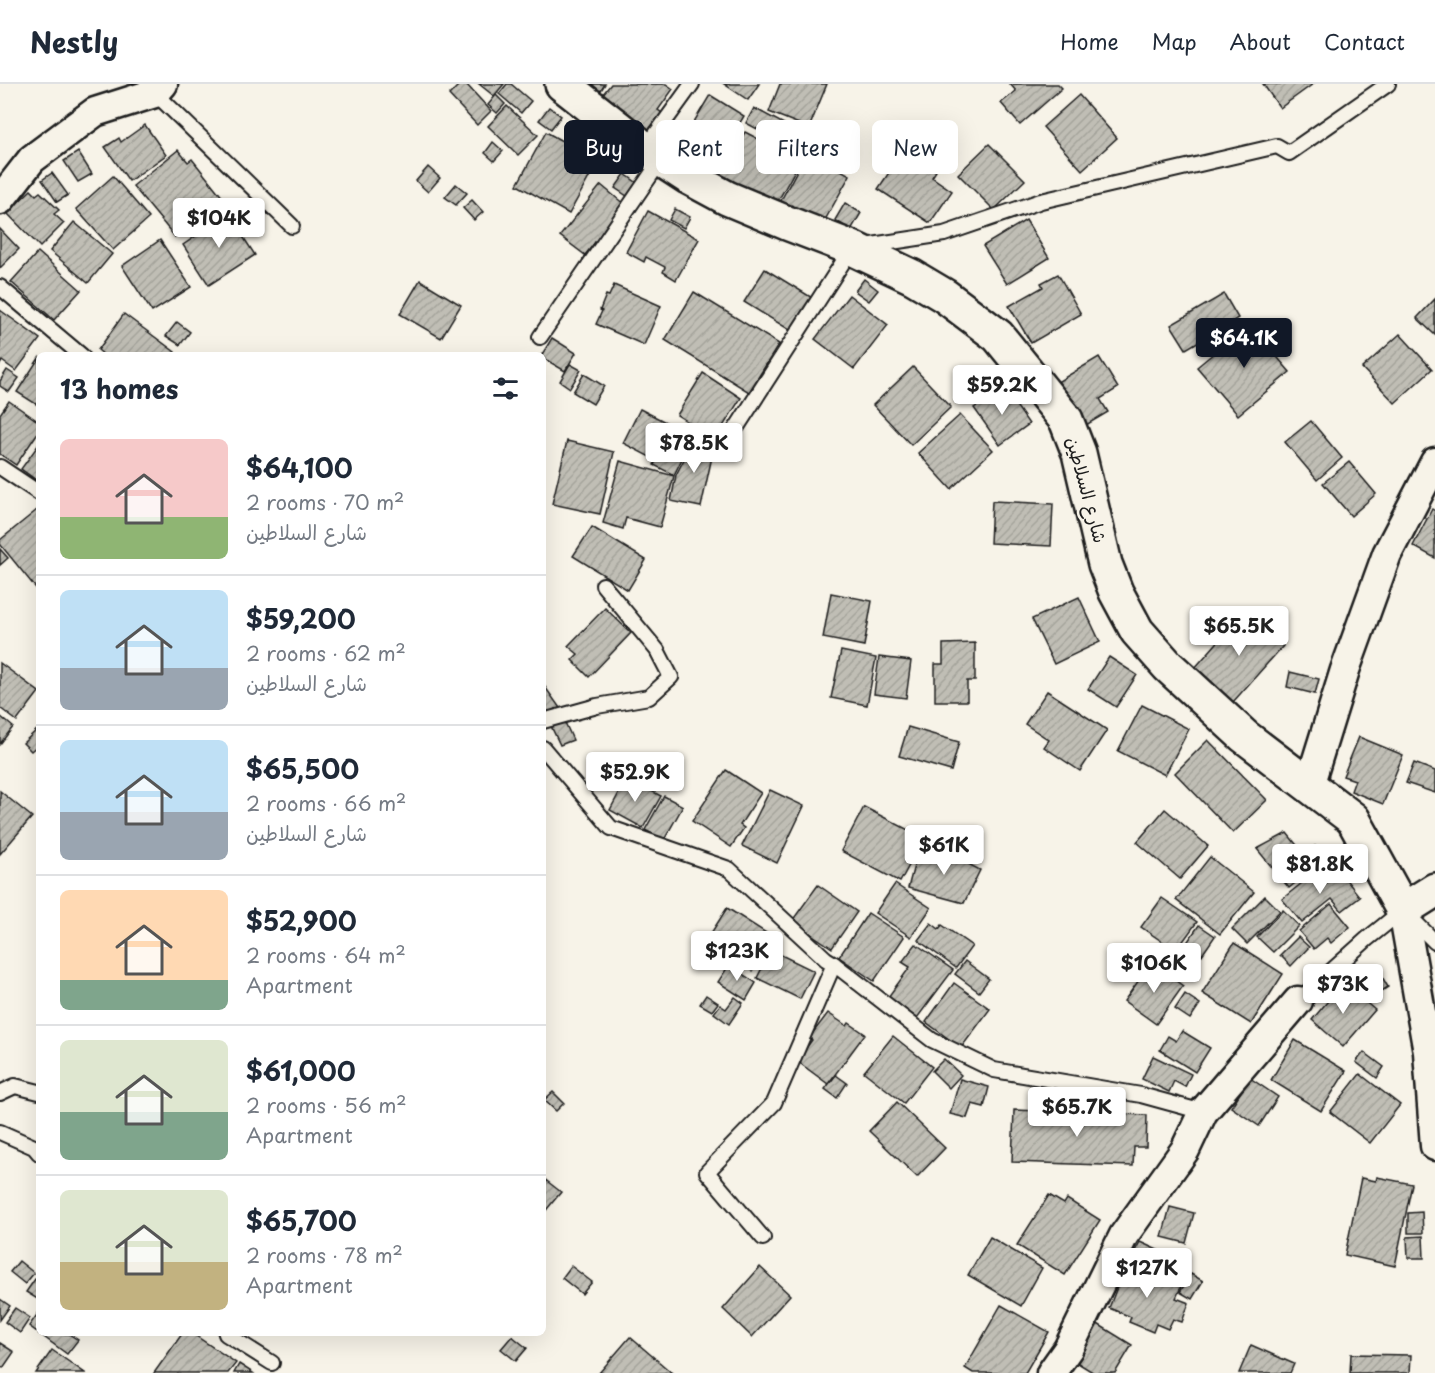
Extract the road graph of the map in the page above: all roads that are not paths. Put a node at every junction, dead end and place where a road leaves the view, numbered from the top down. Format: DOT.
graph roads {
  1 [pos="562,84"];
  2 [pos="692,84"];
  3 [pos="1388,84"];
  4 [pos="159,88"];
  5 [pos="653,154"];
  6 [pos="0,200"];
  7 [pos="292,226"];
  8 [pos="852,248"];
  9 [pos="0,287"];
  10 [pos="540,337"];
  11 [pos="77,352"];
  12 [pos="726,444"];
  13 [pos="1435,462"];
  14 [pos="0,467"];
  15 [pos="36,491"];
  16 [pos="603,585"];
  17 [pos="546,720"];
  18 [pos="546,752"];
  19 [pos="1309,786"];
  20 [pos="1435,890"];
  21 [pos="1403,910"];
  22 [pos="1435,942"];
  23 [pos="834,964"];
  24 [pos="1298,1000"];
  25 [pos="36,1091"];
  26 [pos="0,1094"];
  27 [pos="1203,1112"];
  28 [pos="0,1132"];
  29 [pos="1435,1146"];
  30 [pos="36,1149"];
  31 [pos="763,1238"];
  32 [pos="229,1336"];
  33 [pos="272,1363"];
  34 [pos="1051,1373"];
  1 -- 5 [label="main road, شارع السلاطين"];
  2 -- 5 [label="lane"];
  3 -- 8 [label="lane"];
  4 -- 6 [label="street"];
  4 -- 7 [label="lane"];
  5 -- 8 [label="main road, شارع السلاطين"];
  5 -- 10 [label="lane"];
  8 -- 12 [label="lane"];
  8 -- 19 [label="main road, شارع السلاطين"];
  9 -- 11 [label="lane"];
  13 -- 19 [label="street"];
  14 -- 15 [label="lane"];
  16 -- 17 [label="lane"];
  18 -- 23 [label="lane"];
  19 -- 21 [label="main road, شارع السلاطين"];
  20 -- 21 [label="main road"];
  21 -- 22 [label="lane"];
  21 -- 24 [label="lane"];
  21 -- 29 [label="street"];
  23 -- 27 [label="lane"];
  23 -- 31 [label="lane"];
  24 -- 27 [label="street"];
  25 -- 26 [label="lane"];
  27 -- 34 [label="street"];
  28 -- 30 [label="lane"];
  32 -- 33 [label="lane"];
}
